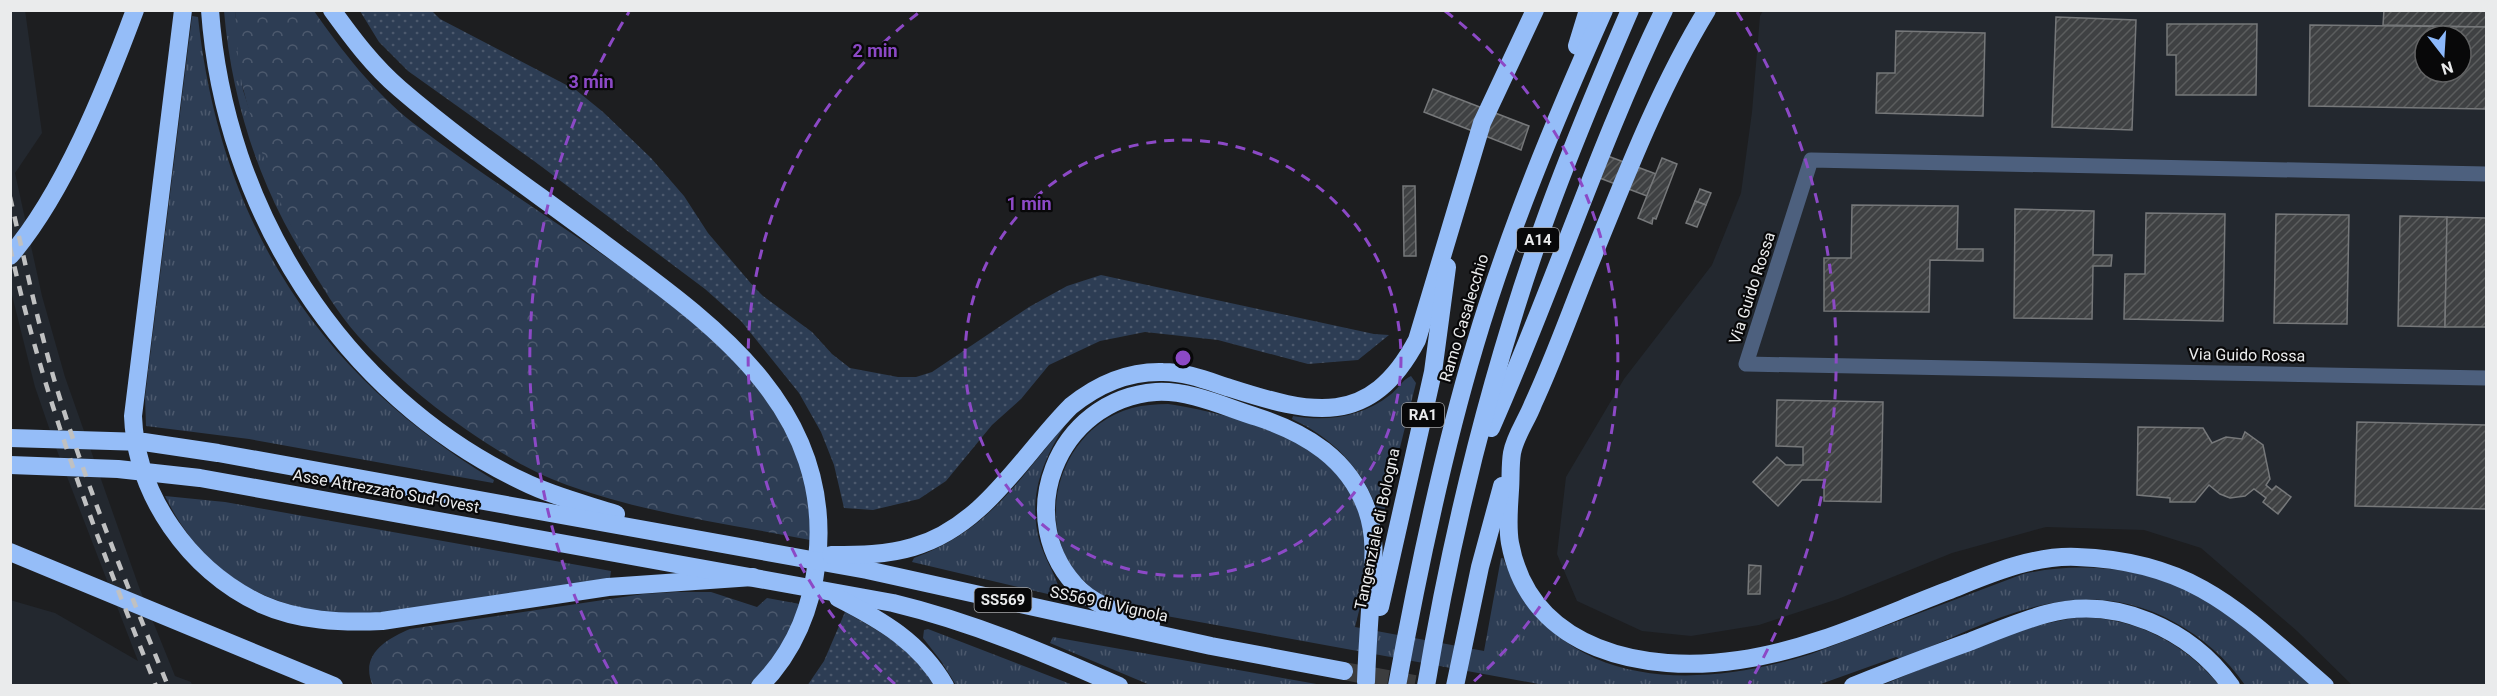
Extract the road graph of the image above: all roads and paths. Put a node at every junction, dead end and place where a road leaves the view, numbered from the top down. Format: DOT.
graph roads {
  1 [pos="135,10"];
  2 [pos="183,10"];
  3 [pos="210,10"];
  4 [pos="332,10"];
  5 [pos="1534,10"];
  6 [pos="1588,10"];
  7 [pos="1604,10"];
  8 [pos="1630,10"];
  9 [pos="1664,10"];
  10 [pos="1707,10"];
  11 [pos="1552,127"];
  12 [pos="2487,174"];
  13 [pos="1456,203"];
  14 [pos="10,256"];
  15 [pos="2487,378"];
  16 [pos="10,438"];
  17 [pos="1513,450"];
  18 [pos="10,465"];
  19 [pos="1469,477"];
  20 [pos="690,537"];
  21 [pos="10,552"];
  22 [pos="793,556"];
  23 [pos="753,577"];
  24 [pos="818,588"];
  25 [pos="1373,625"];
  26 [pos="1211,646"];
  27 [pos="1344,671"];
  28 [pos="1366,684"];
  29 [pos="334,686"];
  30 [pos="760,686"];
  31 [pos="945,686"];
  32 [pos="1119,686"];
  33 [pos="1397,686"];
  34 [pos="1426,686"];
  35 [pos="1455,686"];
  36 [pos="1853,686"];
  37 [pos="2231,686"];
  38 [pos="2325,686"];
  1 -- 14 [label="highway"];
  2 -- 23 [label="highway"];
  3 -- 20 [label="highway"];
  4 -- 30 [label="highway"];
  5 -- 13 [label="highway, RA1"];
  6 -- 11 [label="highway"];
  7 -- 11 [label="highway, Ramo Casalecchio / A14"];
  8 -- 19 [label="highway, A14"];
  9 -- 19 [label="highway"];
  10 -- 17 [label="highway"];
  11 -- 33 [label="highway, Ramo Casalecchio / A14"];
  12 -- 15 [label="street, Via Guido Rossa"];
  13 -- 22 [label="highway"];
  13 -- 25 [label="highway, Tangenziale di Bologna / RA1"];
  16 -- 20 [label="highway, Asse Attrezzato Sud-Ovest"];
  17 -- 35 [label="highway"];
  17 -- 38 [label="highway"];
  18 -- 23 [label="highway, Asse Attrezzato Sud-Ovest"];
  19 -- 34 [label="highway, A14"];
  20 -- 22 [label="highway, SS569 di Vignola / SS569"];
  21 -- 29 [label="highway"];
  22 -- 26 [label="highway, SS569 di Vignola / SS569"];
  23 -- 24 [label="highway, SS569"];
  24 -- 31 [label="highway"];
  24 -- 32 [label="highway, SS569"];
  25 -- 26 [label="highway"];
  25 -- 28 [label="highway, Tangenziale di Bologna / RA1"];
  26 -- 27 [label="highway, SS569 di Vignola / SS569"];
  36 -- 37 [label="highway"];
}
